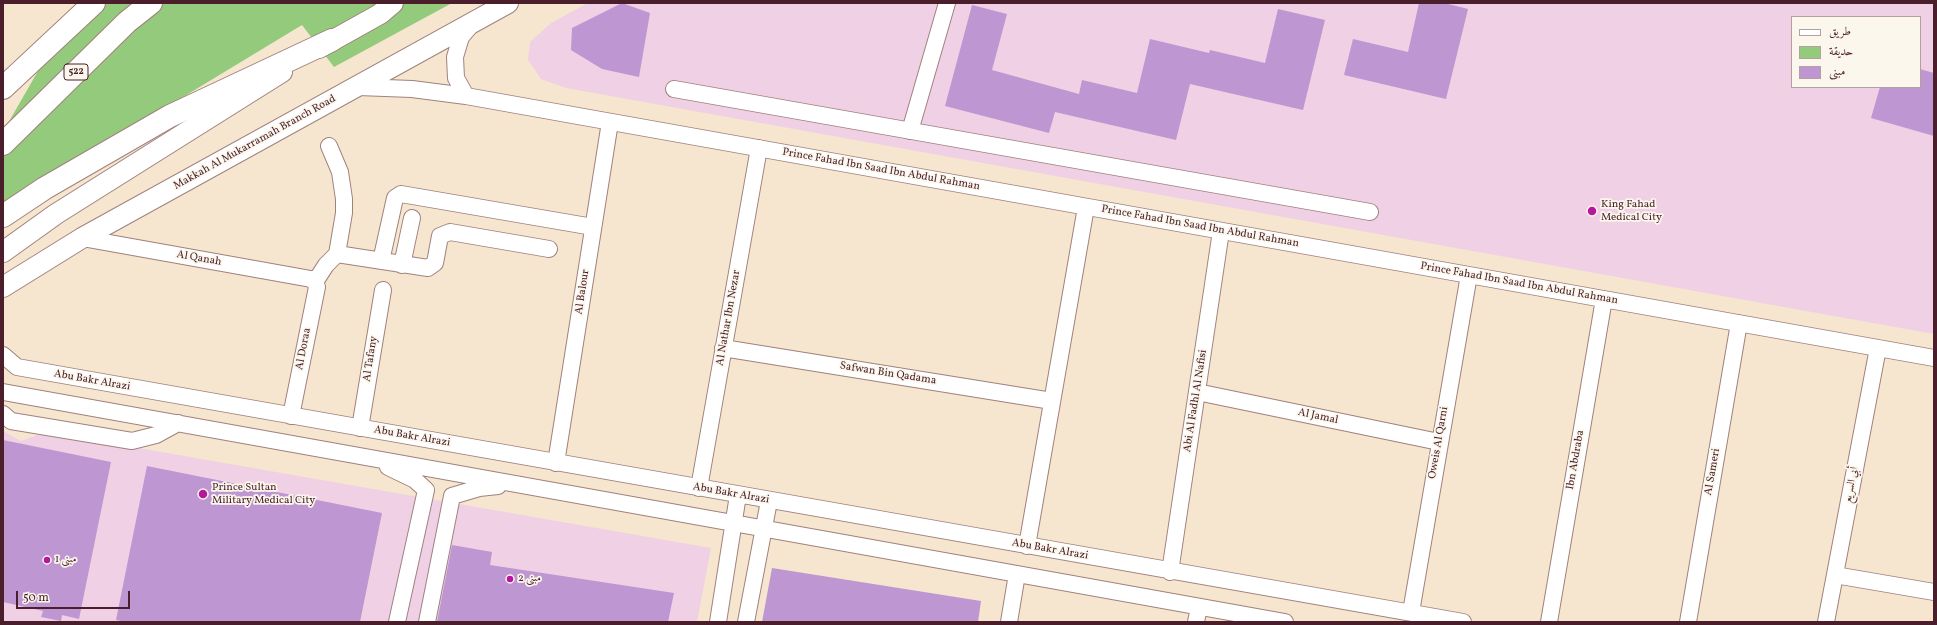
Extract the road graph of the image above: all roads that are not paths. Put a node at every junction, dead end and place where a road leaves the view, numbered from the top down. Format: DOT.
graph roads {
  1 [pos="94,3"];
  2 [pos="151,3"];
  3 [pos="392,3"];
  4 [pos="508,3"];
  5 [pos="947,3"];
  6 [pos="475,21"];
  7 [pos="332,40"];
  8 [pos="358,87"];
  9 [pos="3,88"];
  10 [pos="674,89"];
  11 [pos="466,96"];
  12 [pos="610,122"];
  13 [pos="910,131"];
  14 [pos="3,144"];
  15 [pos="329,146"];
  16 [pos="759,148"];
  17 [pos="1086,206"];
  18 [pos="1370,212"];
  19 [pos="3,216"];
  20 [pos="412,218"];
  21 [pos="593,227"];
  22 [pos="1221,231"];
  23 [pos="82,238"];
  24 [pos="549,249"];
  25 [pos="3,252"];
  26 [pos="337,254"];
  27 [pos="381,261"];
  28 [pos="402,265"];
  29 [pos="1469,275"];
  30 [pos="315,282"];
  31 [pos="3,287"];
  32 [pos="382,290"];
  33 [pos="1604,299"];
  34 [pos="1739,323"];
  35 [pos="723,348"];
  36 [pos="1878,348"];
  37 [pos="3,355"];
  38 [pos="1934,358"];
  39 [pos="3,392"];
  40 [pos="1197,392"];
  41 [pos="1052,401"];
  42 [pos="3,414"];
  43 [pos="291,416"];
  44 [pos="178,423"];
  45 [pos="360,428"];
  46 [pos="1439,442"];
  47 [pos="371,458"];
  48 [pos="556,463"];
  49 [pos="512,484"];
  50 [pos="699,488"];
  51 [pos="738,495"];
  52 [pos="769,501"];
  53 [pos="733,524"];
  54 [pos="764,530"];
  55 [pos="1027,546"];
  56 [pos="1170,572"];
  57 [pos="1017,574"];
  58 [pos="1835,575"];
  59 [pos="1934,592"];
  60 [pos="1411,612"];
  61 [pos="1198,614"];
  62 [pos="1278,621"];
  63 [pos="397,622"];
  64 [pos="427,622"];
  65 [pos="718,622"];
  66 [pos="746,622"];
  67 [pos="1009,622"];
  68 [pos="1463,622"];
  69 [pos="1549,622"];
  70 [pos="1688,622"];
  71 [pos="1826,622"];
  1 -- 9 [label="highway"];
  2 -- 14 [label="highway, 522"];
  3 -- 7 [label="main road"];
  4 -- 6 [label="main road, Makkah Al Mukarramah Branch Road"];
  5 -- 13 [label="street"];
  6 -- 8 [label="main road, Makkah Al Mukarramah Branch Road"];
  6 -- 11 [label="street"];
  7 -- 19 [label="highway"];
  7 -- 25 [label="main road"];
  8 -- 11 [label="street, Prince Fahad Ibn Saad Ibn Abdul Rahman"];
  8 -- 23 [label="main road, Makkah Al Mukarramah Branch Road"];
  10 -- 13 [label="street"];
  11 -- 12 [label="street, Prince Fahad Ibn Saad Ibn Abdul Rahman"];
  12 -- 16 [label="street, Prince Fahad Ibn Saad Ibn Abdul Rahman"];
  12 -- 21 [label="street, Al Balour"];
  13 -- 18 [label="street"];
  15 -- 26 [label="street"];
  16 -- 17 [label="street, Prince Fahad Ibn Saad Ibn Abdul Rahman"];
  16 -- 35 [label="street, Al Nathar Ibn Nezar"];
  17 -- 22 [label="street, Prince Fahad Ibn Saad Ibn Abdul Rahman"];
  17 -- 41 [label="street"];
  20 -- 28 [label="street"];
  21 -- 27 [label="street"];
  21 -- 48 [label="street, Al Balour"];
  22 -- 29 [label="street, Prince Fahad Ibn Saad Ibn Abdul Rahman"];
  22 -- 40 [label="street, Abi Al Fadhl Al Nafisi"];
  23 -- 30 [label="street, Al Qanah"];
  23 -- 31 [label="main road, Makkah Al Mukarramah Branch Road"];
  24 -- 28 [label="street"];
  26 -- 27 [label="street"];
  26 -- 30 [label="street"];
  27 -- 28 [label="street"];
  29 -- 33 [label="street, Prince Fahad Ibn Saad Ibn Abdul Rahman"];
  29 -- 46 [label="street, Oweis Al Qarni"];
  30 -- 43 [label="street, Al Doraa"];
  32 -- 45 [label="street, Al Tafany"];
  33 -- 34 [label="street, Prince Fahad Ibn Saad Ibn Abdul Rahman"];
  33 -- 69 [label="street, Ibn Abdraba"];
  34 -- 36 [label="street, Prince Fahad Ibn Saad Ibn Abdul Rahman"];
  34 -- 70 [label="street, Al Sameri"];
  35 -- 41 [label="street, Safwan Bin Qadama"];
  35 -- 50 [label="street, Al Nathar Ibn Nezar"];
  36 -- 38 [label="street, Prince Fahad Ibn Saad Ibn Abdul Rahman"];
  36 -- 58 [label="street, أبي السريع"];
  37 -- 43 [label="street, Abu Bakr Alrazi"];
  39 -- 44 [label="street"];
  40 -- 46 [label="street, Al Jamal"];
  40 -- 56 [label="street, Abi Al Fadhl Al Nafisi"];
  41 -- 55 [label="street"];
  42 -- 44 [label="street"];
  43 -- 45 [label="street, Abu Bakr Alrazi"];
  44 -- 47 [label="street"];
  45 -- 48 [label="street, Abu Bakr Alrazi"];
  46 -- 60 [label="street, Oweis Al Qarni"];
  47 -- 49 [label="street"];
  47 -- 63 [label="street"];
  48 -- 50 [label="street, Abu Bakr Alrazi"];
  49 -- 53 [label="street"];
  49 -- 64 [label="street"];
  50 -- 51 [label="street, Abu Bakr Alrazi"];
  51 -- 52 [label="street, Abu Bakr Alrazi"];
  51 -- 53 [label="street"];
  52 -- 54 [label="street"];
  52 -- 55 [label="street, Abu Bakr Alrazi"];
  53 -- 54 [label="street"];
  53 -- 65 [label="street"];
  54 -- 57 [label="street"];
  54 -- 66 [label="street"];
  55 -- 56 [label="street, Abu Bakr Alrazi"];
  56 -- 60 [label="street, Abu Bakr Alrazi"];
  57 -- 61 [label="street"];
  57 -- 67 [label="street"];
  58 -- 59 [label="street"];
  58 -- 71 [label="street, أبي السريع"];
  60 -- 68 [label="street, Abu Bakr Alrazi"];
  61 -- 62 [label="street"];
}
